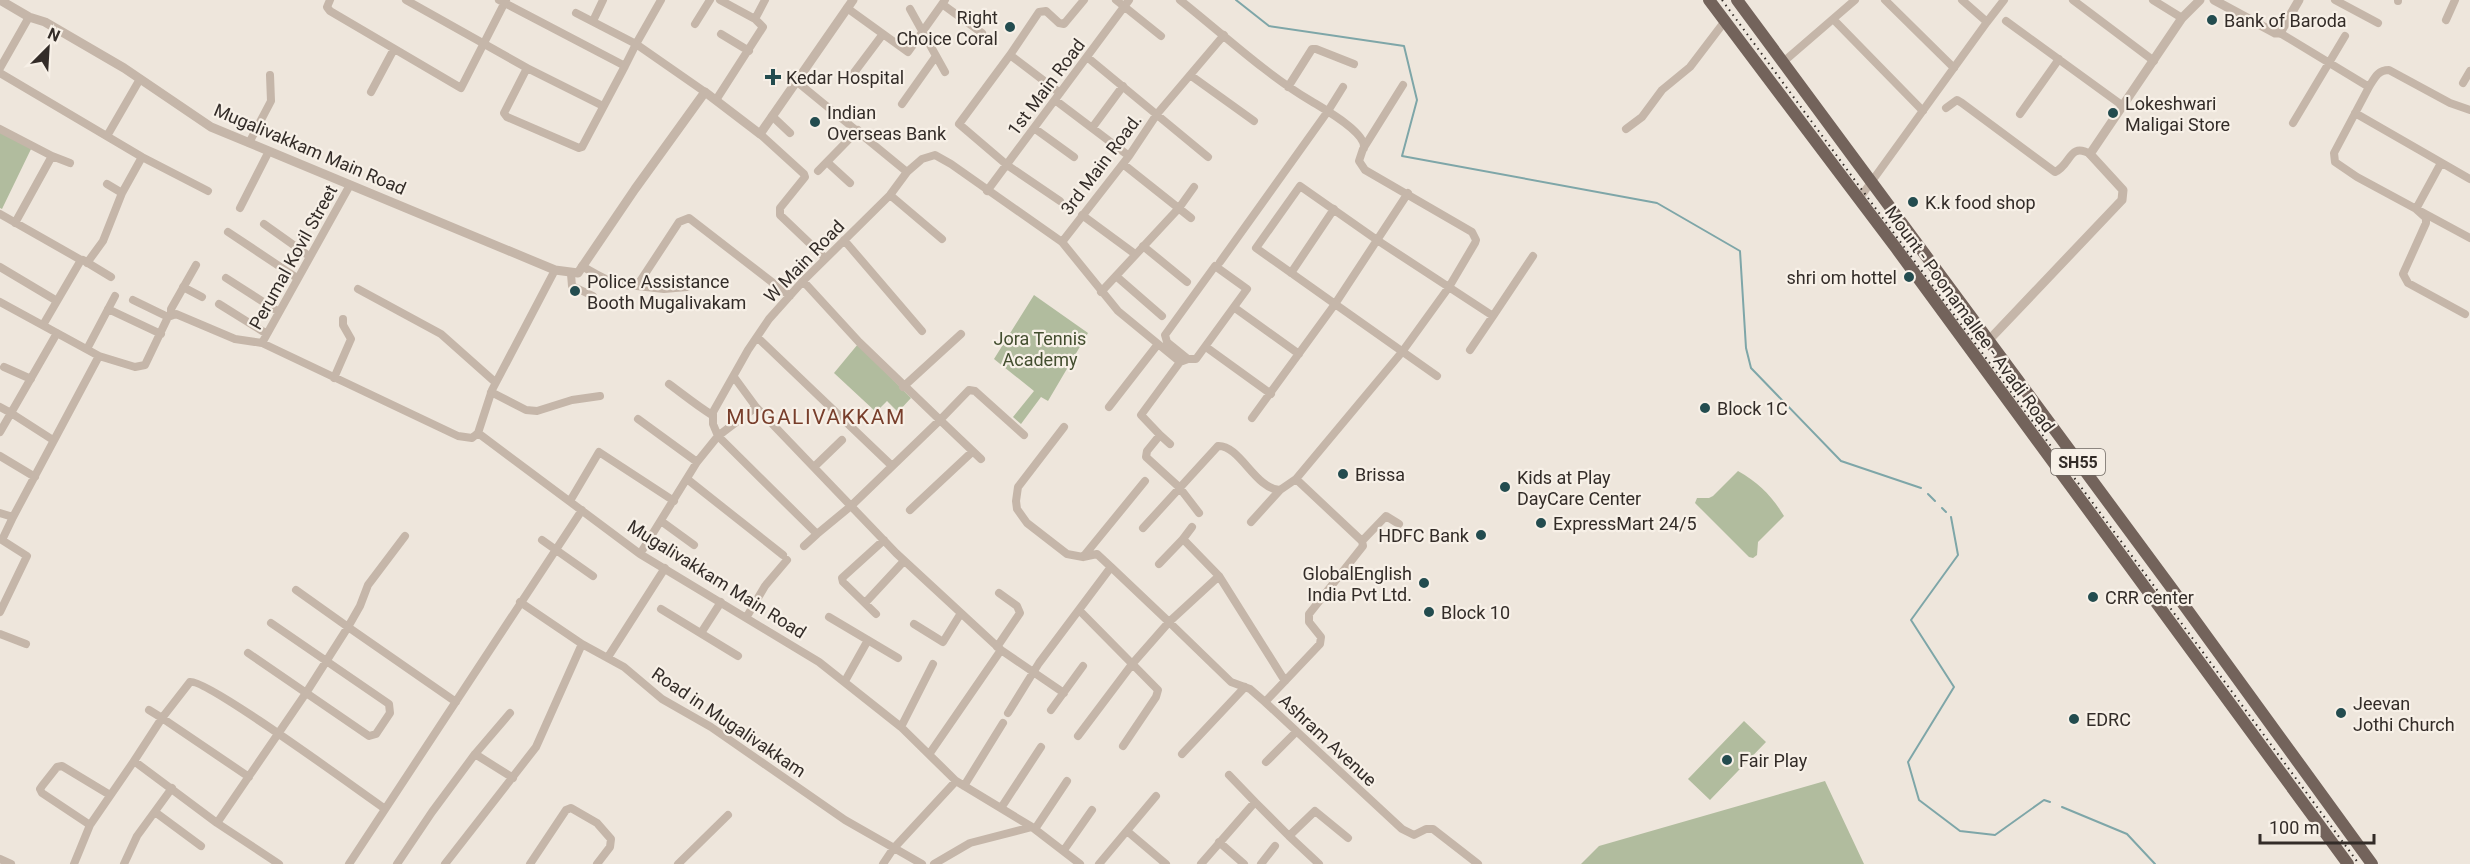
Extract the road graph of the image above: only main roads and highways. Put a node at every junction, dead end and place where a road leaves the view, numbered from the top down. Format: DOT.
graph roads {
  1 [pos="1709,0"];
  2 [pos="1737,0"];
  3 [pos="2348,864"];
  4 [pos="2372,864"];
  1 -- 3 [label="main road, Mount - Poonamallee - Avadi Road / SH55"];
  2 -- 4 [label="main road, Mount - Poonamallee - Avadi Road / SH55"];
}
